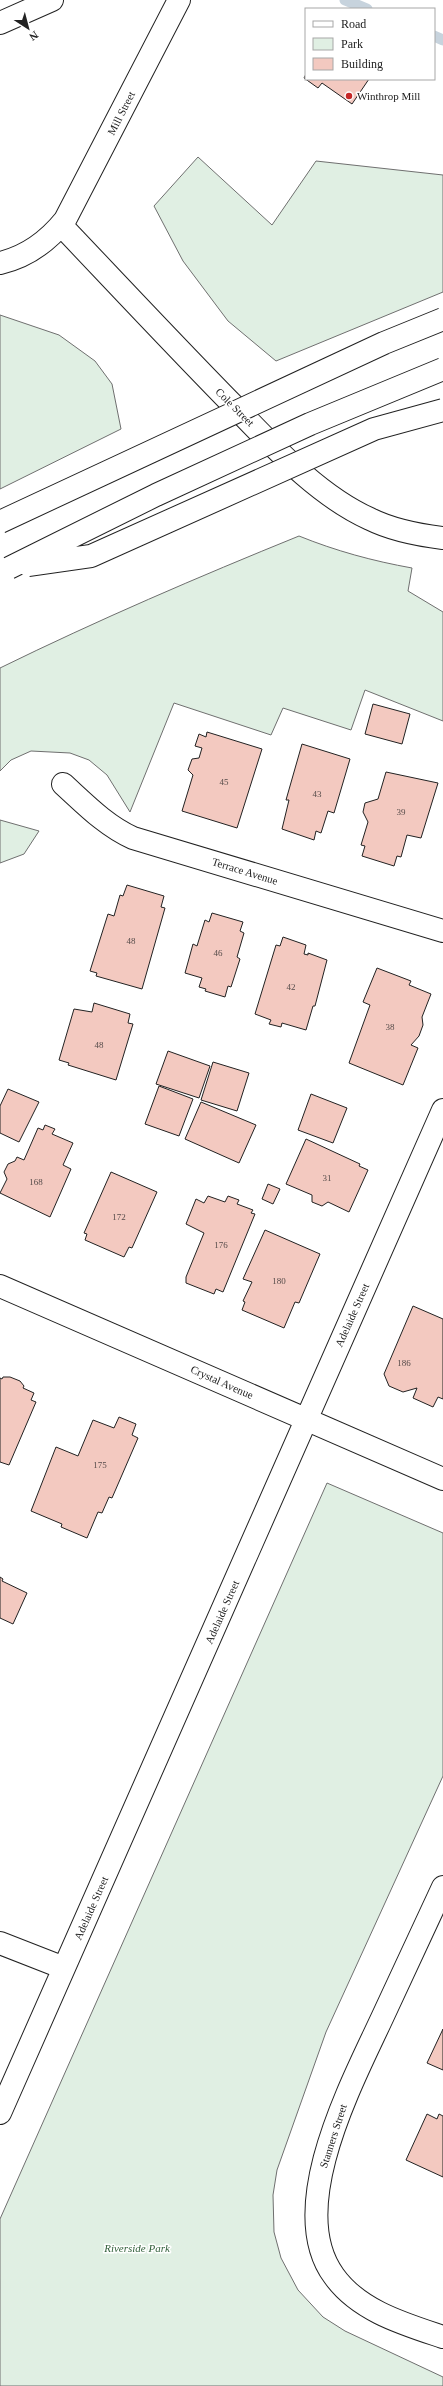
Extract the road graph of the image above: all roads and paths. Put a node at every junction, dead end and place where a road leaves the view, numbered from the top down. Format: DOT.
graph roads {
  1 [pos="52,0"];
  2 [pos="179,0"];
  3 [pos="0,23"];
  4 [pos="61,225"];
  5 [pos="0,263"];
  6 [pos="443,319"];
  7 [pos="443,369"];
  8 [pos="443,410"];
  9 [pos="0,522"];
  10 [pos="443,538"];
  11 [pos="4,570"];
  12 [pos="63,784"];
  13 [pos="443,930"];
  14 [pos="443,1110"];
  15 [pos="0,1286"];
  16 [pos="307,1420"];
  17 [pos="443,1479"];
  18 [pos="443,1887"];
  19 [pos="0,1943"];
  20 [pos="64,1968"];
  21 [pos="0,2113"];
  22 [pos="443,2337"];
  1 -- 3 [label="main road"];
  2 -- 4 [label="main road, Mill Street"];
  4 -- 5 [label="main road, Mill Street"];
  4 -- 10 [label="main road, Cole Street"];
  6 -- 9 [label="main road, bridge"];
  7 -- 11 [label="main road, bridge"];
  8 -- 11 [label="main road, bridge"];
  12 -- 13 [label="main road, Terrace Avenue"];
  14 -- 16 [label="main road, Adelaide Street"];
  15 -- 16 [label="main road, Crystal Avenue"];
  16 -- 17 [label="main road, Crystal Avenue"];
  16 -- 20 [label="main road, Adelaide Street"];
  18 -- 22 [label="main road, Stanners Street"];
  19 -- 20 [label="main road"];
  20 -- 21 [label="main road, Adelaide Street"];
}
